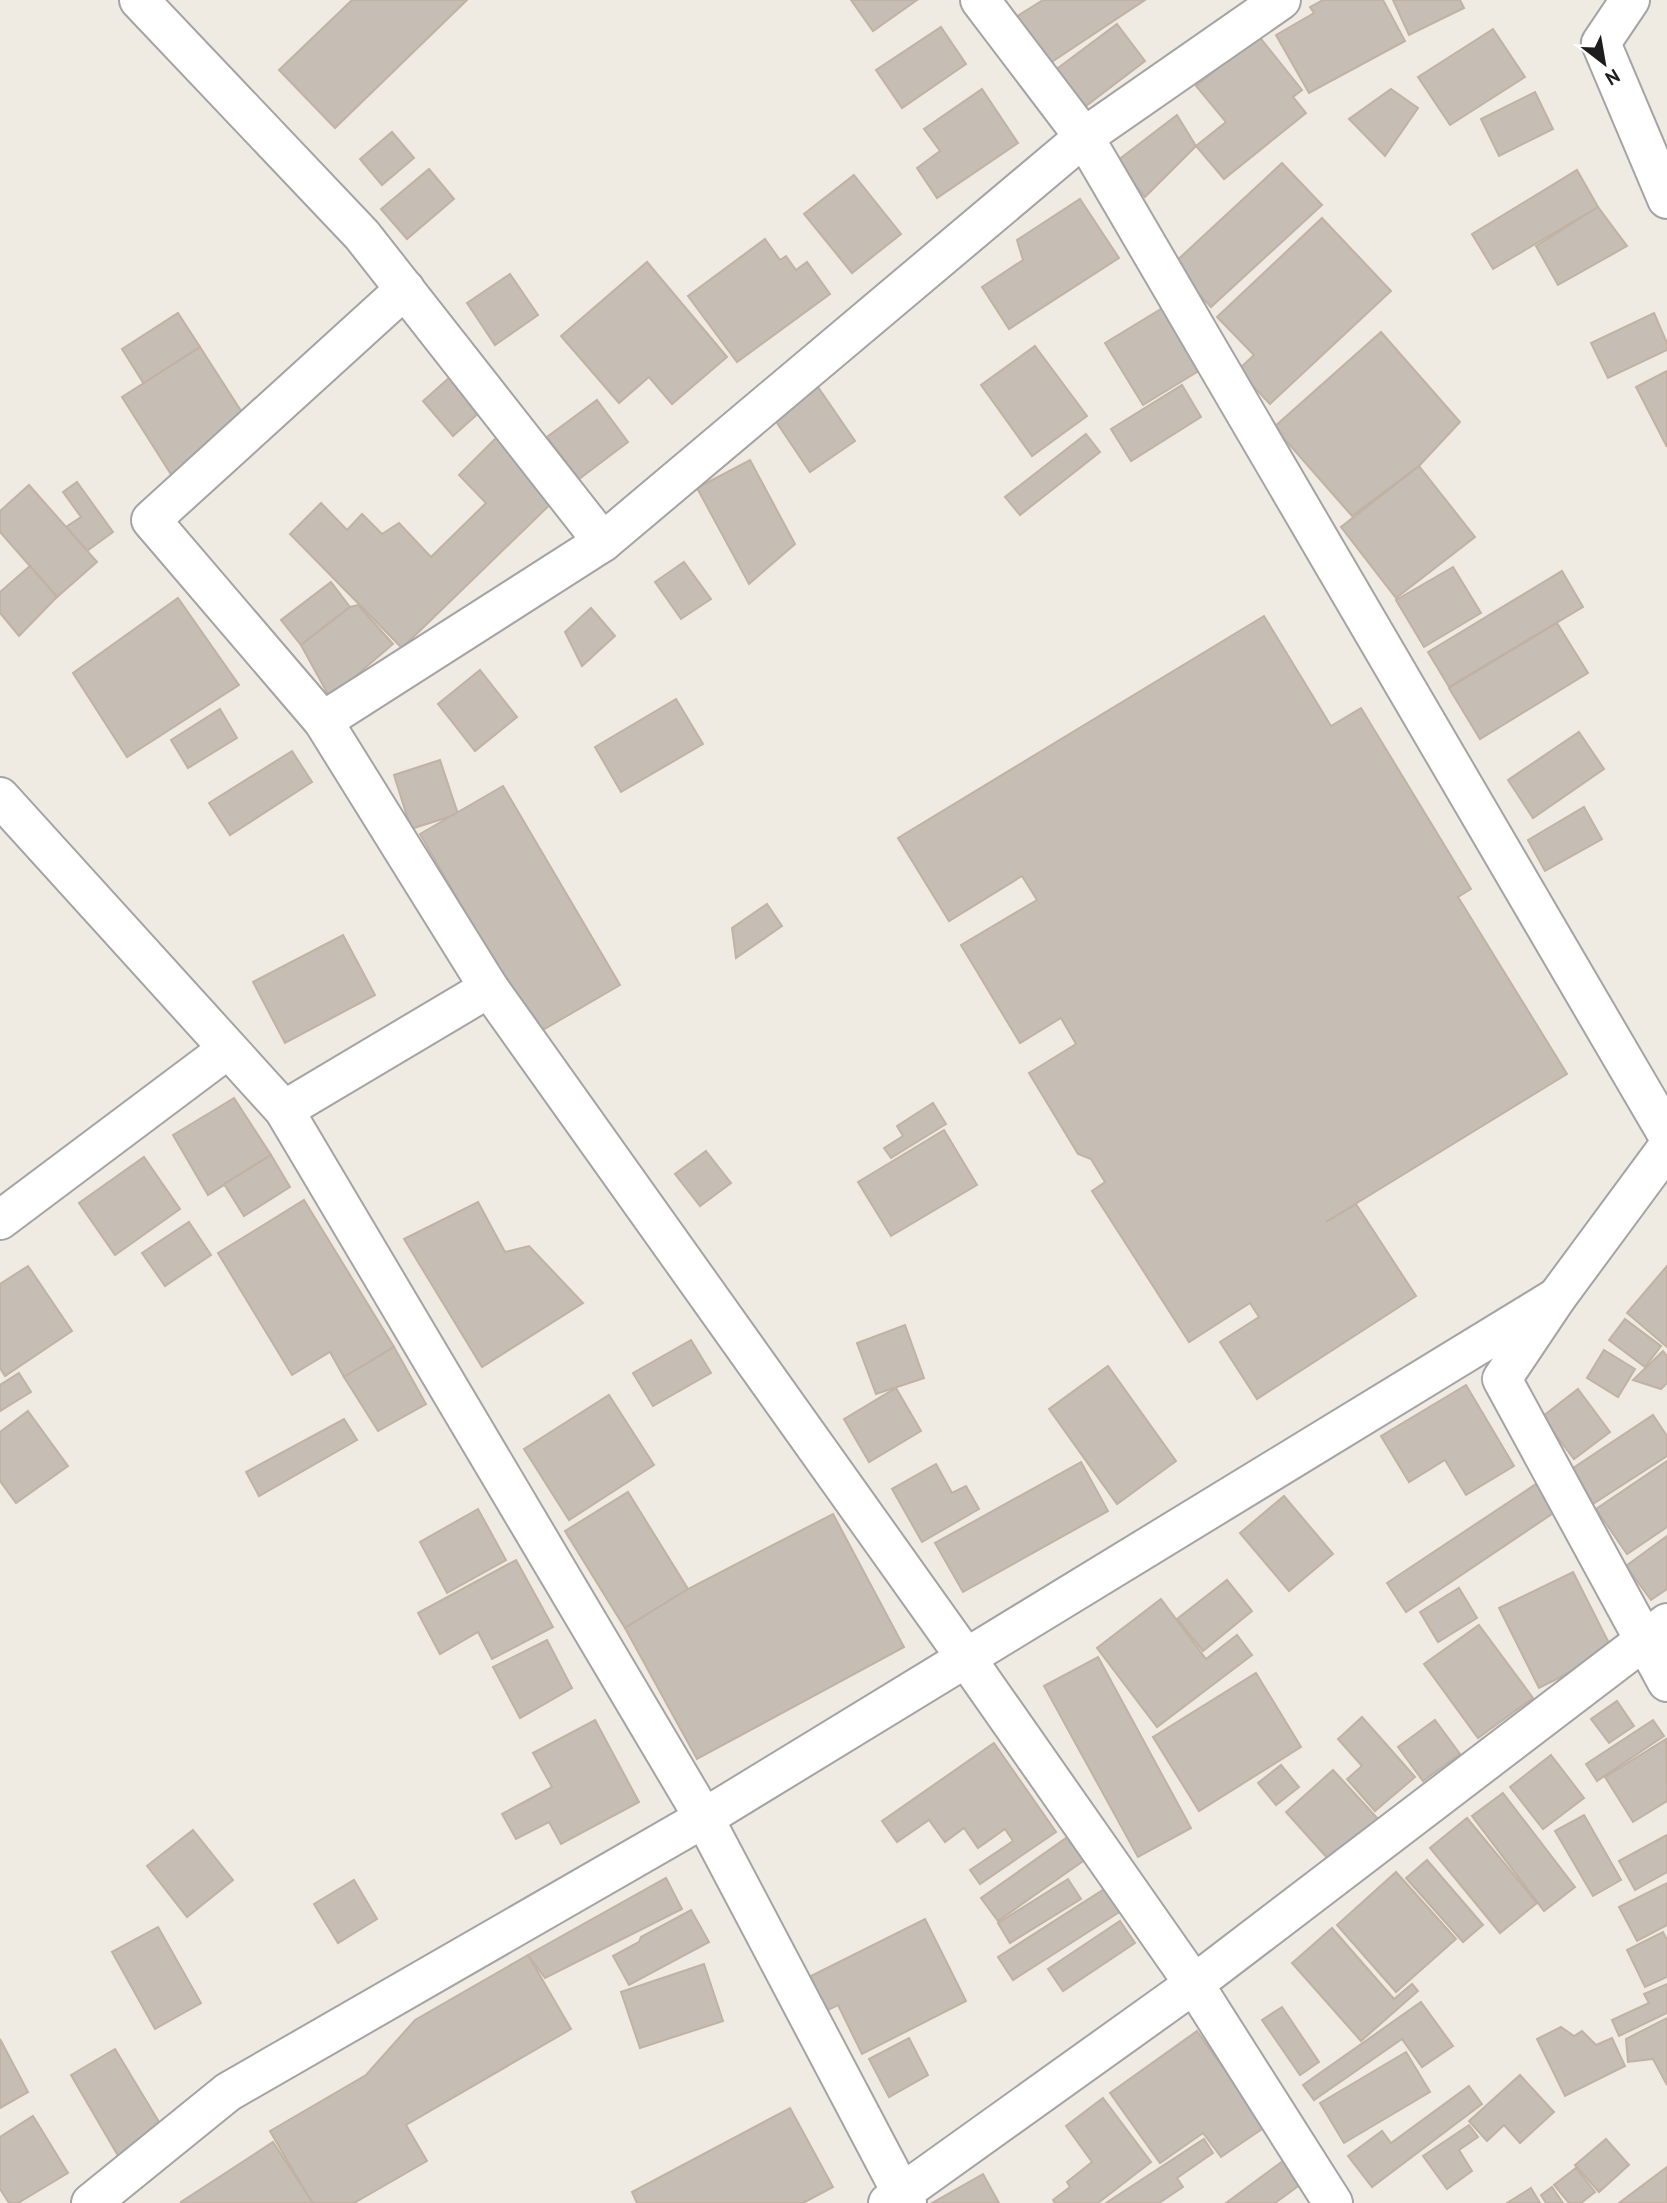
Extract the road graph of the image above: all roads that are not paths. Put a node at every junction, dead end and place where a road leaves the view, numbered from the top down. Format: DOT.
graph roads {
  1 [pos="139,0"];
  2 [pos="980,0"];
  3 [pos="1281,0"];
  4 [pos="1630,0"];
  5 [pos="1084,137"];
  6 [pos="1667,199"];
  7 [pos="405,289"];
  8 [pos="603,542"];
  9 [pos="323,721"];
  10 [pos="0,797"];
  11 [pos="489,988"];
  12 [pos="228,1049"];
  13 [pos="284,1110"];
  14 [pos="1667,1134"];
  15 [pos="1667,1148"];
  16 [pos="0,1220"];
  17 [pos="1557,1297"];
  18 [pos="1656,1633"];
  19 [pos="966,1658"];
  20 [pos="1667,1682"];
  21 [pos="704,1818"];
  22 [pos="1194,1984"];
  23 [pos="899,2200"];
  24 [pos="91,2203"];
  25 [pos="1333,2203"];
  1 -- 7 [label="street"];
  2 -- 5 [label="street"];
  3 -- 5 [label="street"];
  4 -- 6 [label="street"];
  5 -- 8 [label="street"];
  5 -- 14 [label="street"];
  7 -- 8 [label="street"];
  7 -- 9 [label="street"];
  8 -- 9 [label="street"];
  9 -- 11 [label="street"];
  10 -- 12 [label="street"];
  11 -- 13 [label="street"];
  11 -- 19 [label="street"];
  12 -- 13 [label="street"];
  12 -- 16 [label="street"];
  13 -- 21 [label="street"];
  15 -- 17 [label="street"];
  17 -- 18 [label="street"];
  17 -- 19 [label="street"];
  18 -- 20 [label="street"];
  18 -- 22 [label="street"];
  19 -- 21 [label="street"];
  19 -- 22 [label="street"];
  21 -- 23 [label="street"];
  21 -- 24 [label="street"];
  22 -- 23 [label="street"];
  22 -- 25 [label="street"];
}
